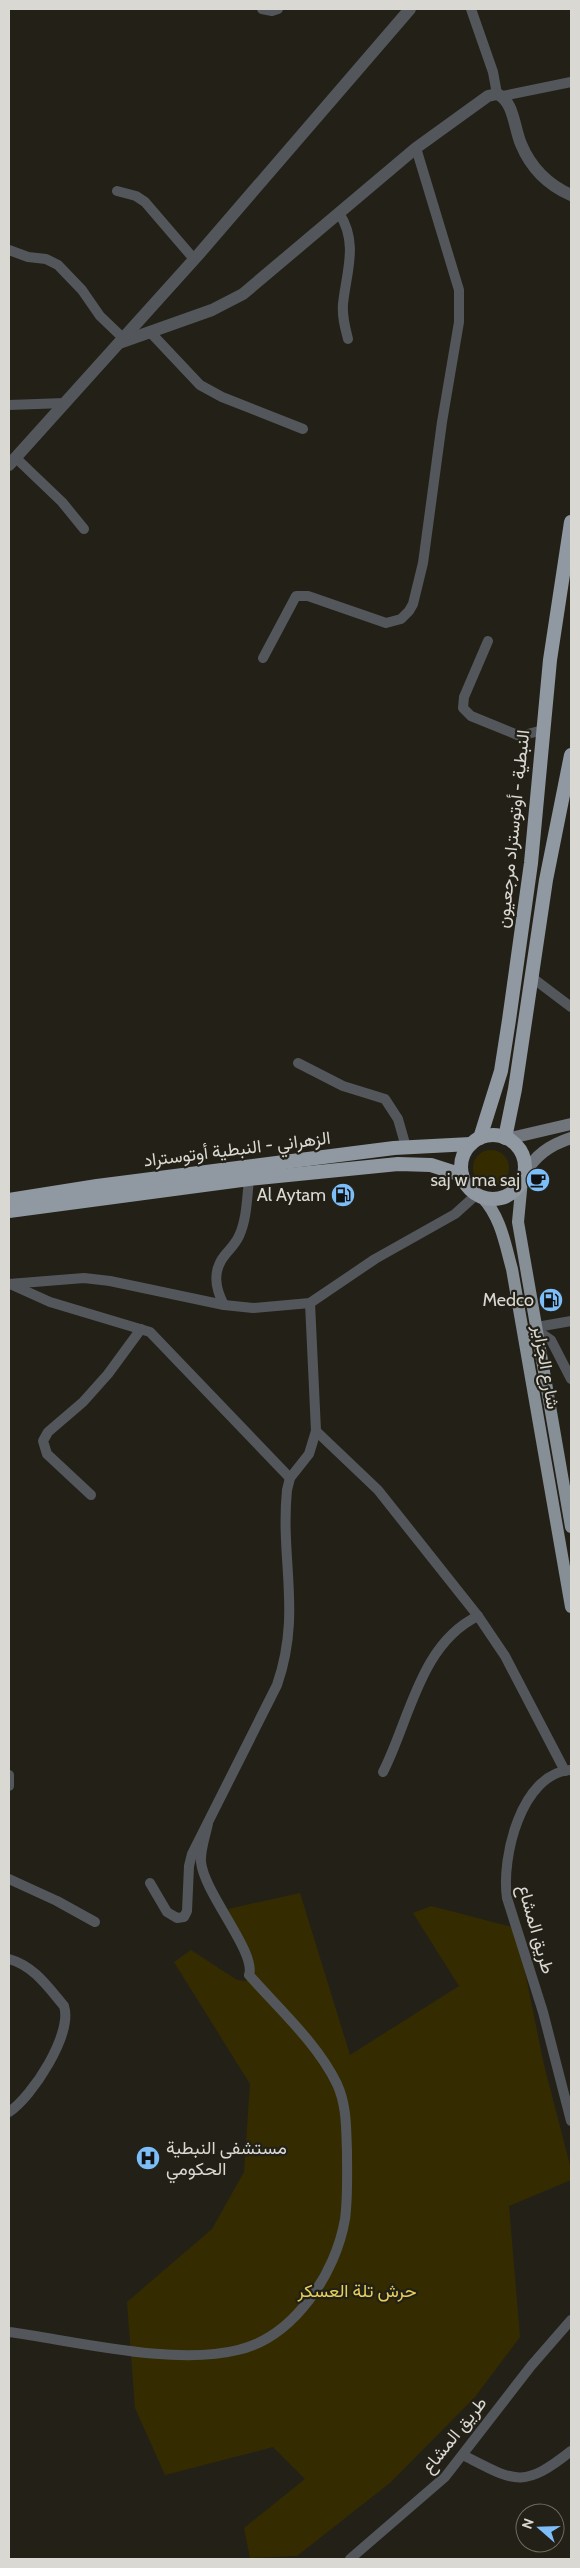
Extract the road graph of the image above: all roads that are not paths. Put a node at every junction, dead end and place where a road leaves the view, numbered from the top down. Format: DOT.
graph roads {
  1 [pos="262,9"];
  2 [pos="278,9"];
  3 [pos="410,9"];
  4 [pos="471,9"];
  5 [pos="571,82"];
  6 [pos="500,95"];
  7 [pos="416,148"];
  8 [pos="117,191"];
  9 [pos="571,195"];
  10 [pos="339,213"];
  11 [pos="9,250"];
  12 [pos="194,259"];
  13 [pos="151,333"];
  14 [pos="348,339"];
  15 [pos="121,341"];
  16 [pos="65,403"];
  17 [pos="9,405"];
  18 [pos="303,429"];
  19 [pos="12,461"];
  20 [pos="571,522"];
  21 [pos="84,529"];
  22 [pos="570,545"];
  23 [pos="566,586"];
  24 [pos="488,641"];
  25 [pos="263,658"];
  26 [pos="543,730"];
  27 [pos="571,762"];
  28 [pos="530,976"];
  29 [pos="571,1007"];
  30 [pos="298,1063"];
  31 [pos="571,1124"];
  32 [pos="506,1138"];
  33 [pos="571,1138"];
  34 [pos="476,1141"];
  35 [pos="406,1147"];
  36 [pos="462,1175"];
  37 [pos="523,1178"];
  38 [pos="249,1179"];
  39 [pos="479,1196"];
  40 [pos="9,1200"];
  41 [pos="9,1211"];
  42 [pos="9,1284"];
  43 [pos="310,1303"];
  44 [pos="224,1305"];
  45 [pos="571,1320"];
  46 [pos="142,1328"];
  47 [pos="537,1329"];
  48 [pos="570,1372"];
  49 [pos="316,1431"];
  50 [pos="290,1478"];
  51 [pos="91,1495"];
  52 [pos="571,1528"];
  53 [pos="571,1607"];
  54 [pos="478,1616"];
  55 [pos="568,1770"];
  56 [pos="383,1772"];
  57 [pos="9,1775"];
  58 [pos="9,1786"];
  59 [pos="208,1823"];
  60 [pos="9,1878"];
  61 [pos="150,1883"];
  62 [pos="95,1922"];
  63 [pos="9,1959"];
  64 [pos="9,2112"];
  65 [pos="571,2121"];
  66 [pos="571,2320"];
  67 [pos="9,2332"];
  68 [pos="571,2451"];
  69 [pos="463,2455"];
  70 [pos="350,2559"];
  1 -- 2 [label="street"];
  3 -- 12 [label="street"];
  4 -- 6 [label="street"];
  5 -- 6 [label="street"];
  6 -- 7 [label="street"];
  6 -- 9 [label="street"];
  7 -- 10 [label="street"];
  7 -- 25 [label="street"];
  8 -- 12 [label="street"];
  10 -- 13 [label="street"];
  10 -- 14 [label="street"];
  11 -- 15 [label="street"];
  12 -- 15 [label="street"];
  13 -- 15 [label="street"];
  13 -- 18 [label="street"];
  15 -- 16 [label="street"];
  16 -- 17 [label="street"];
  16 -- 19 [label="street"];
  19 -- 21 [label="street"];
  20 -- 22 [label="highway, النبطية - أوتوستراد مرجعيون"];
  22 -- 23 [label="highway, النبطية - أوتوستراد مرجعيون"];
  23 -- 26 [label="highway, النبطية - أوتوستراد مرجعيون"];
  24 -- 26 [label="street"];
  26 -- 34 [label="highway, النبطية - أوتوستراد مرجعيون"];
  27 -- 28 [label="highway, النبطية - أوتوستراد مرجعيون"];
  28 -- 29 [label="street"];
  28 -- 32 [label="highway, النبطية - أوتوستراد مرجعيون"];
  30 -- 35 [label="street"];
  31 -- 32 [label="main road"];
  32 -- 34 [label="highway"];
  32 -- 37 [label="highway"];
  33 -- 37 [label="main road"];
  34 -- 35 [label="highway, الزهراني - النبطية أوتوستراد"];
  34 -- 36 [label="highway"];
  35 -- 40 [label="highway, الزهراني - النبطية أوتوستراد"];
  36 -- 38 [label="highway, الزهراني - النبطية أوتوستراد"];
  36 -- 39 [label="highway"];
  37 -- 39 [label="highway"];
  37 -- 47 [label="main road, شارع الجزاير"];
  38 -- 41 [label="highway, الزهراني - النبطية أوتوستراد"];
  38 -- 44 [label="street"];
  39 -- 43 [label="street"];
  39 -- 53 [label="main road, شارع الجزاير"];
  42 -- 44 [label="street"];
  42 -- 46 [label="street"];
  43 -- 44 [label="street"];
  43 -- 49 [label="street"];
  45 -- 47 [label="street"];
  46 -- 50 [label="street"];
  46 -- 51 [label="street"];
  47 -- 48 [label="street"];
  47 -- 52 [label="main road, شارع الجزاير"];
  49 -- 50 [label="street"];
  49 -- 54 [label="street"];
  50 -- 59 [label="street"];
  54 -- 55 [label="street"];
  54 -- 56 [label="street"];
  55 -- 65 [label="street, طريق المشاع"];
  57 -- 58 [label="street"];
  59 -- 61 [label="street"];
  59 -- 67 [label="street"];
  60 -- 62 [label="street"];
  63 -- 64 [label="street"];
  66 -- 69 [label="street, طريق المشاع"];
  68 -- 69 [label="street"];
  69 -- 70 [label="street, طريق المشاع"];
}
